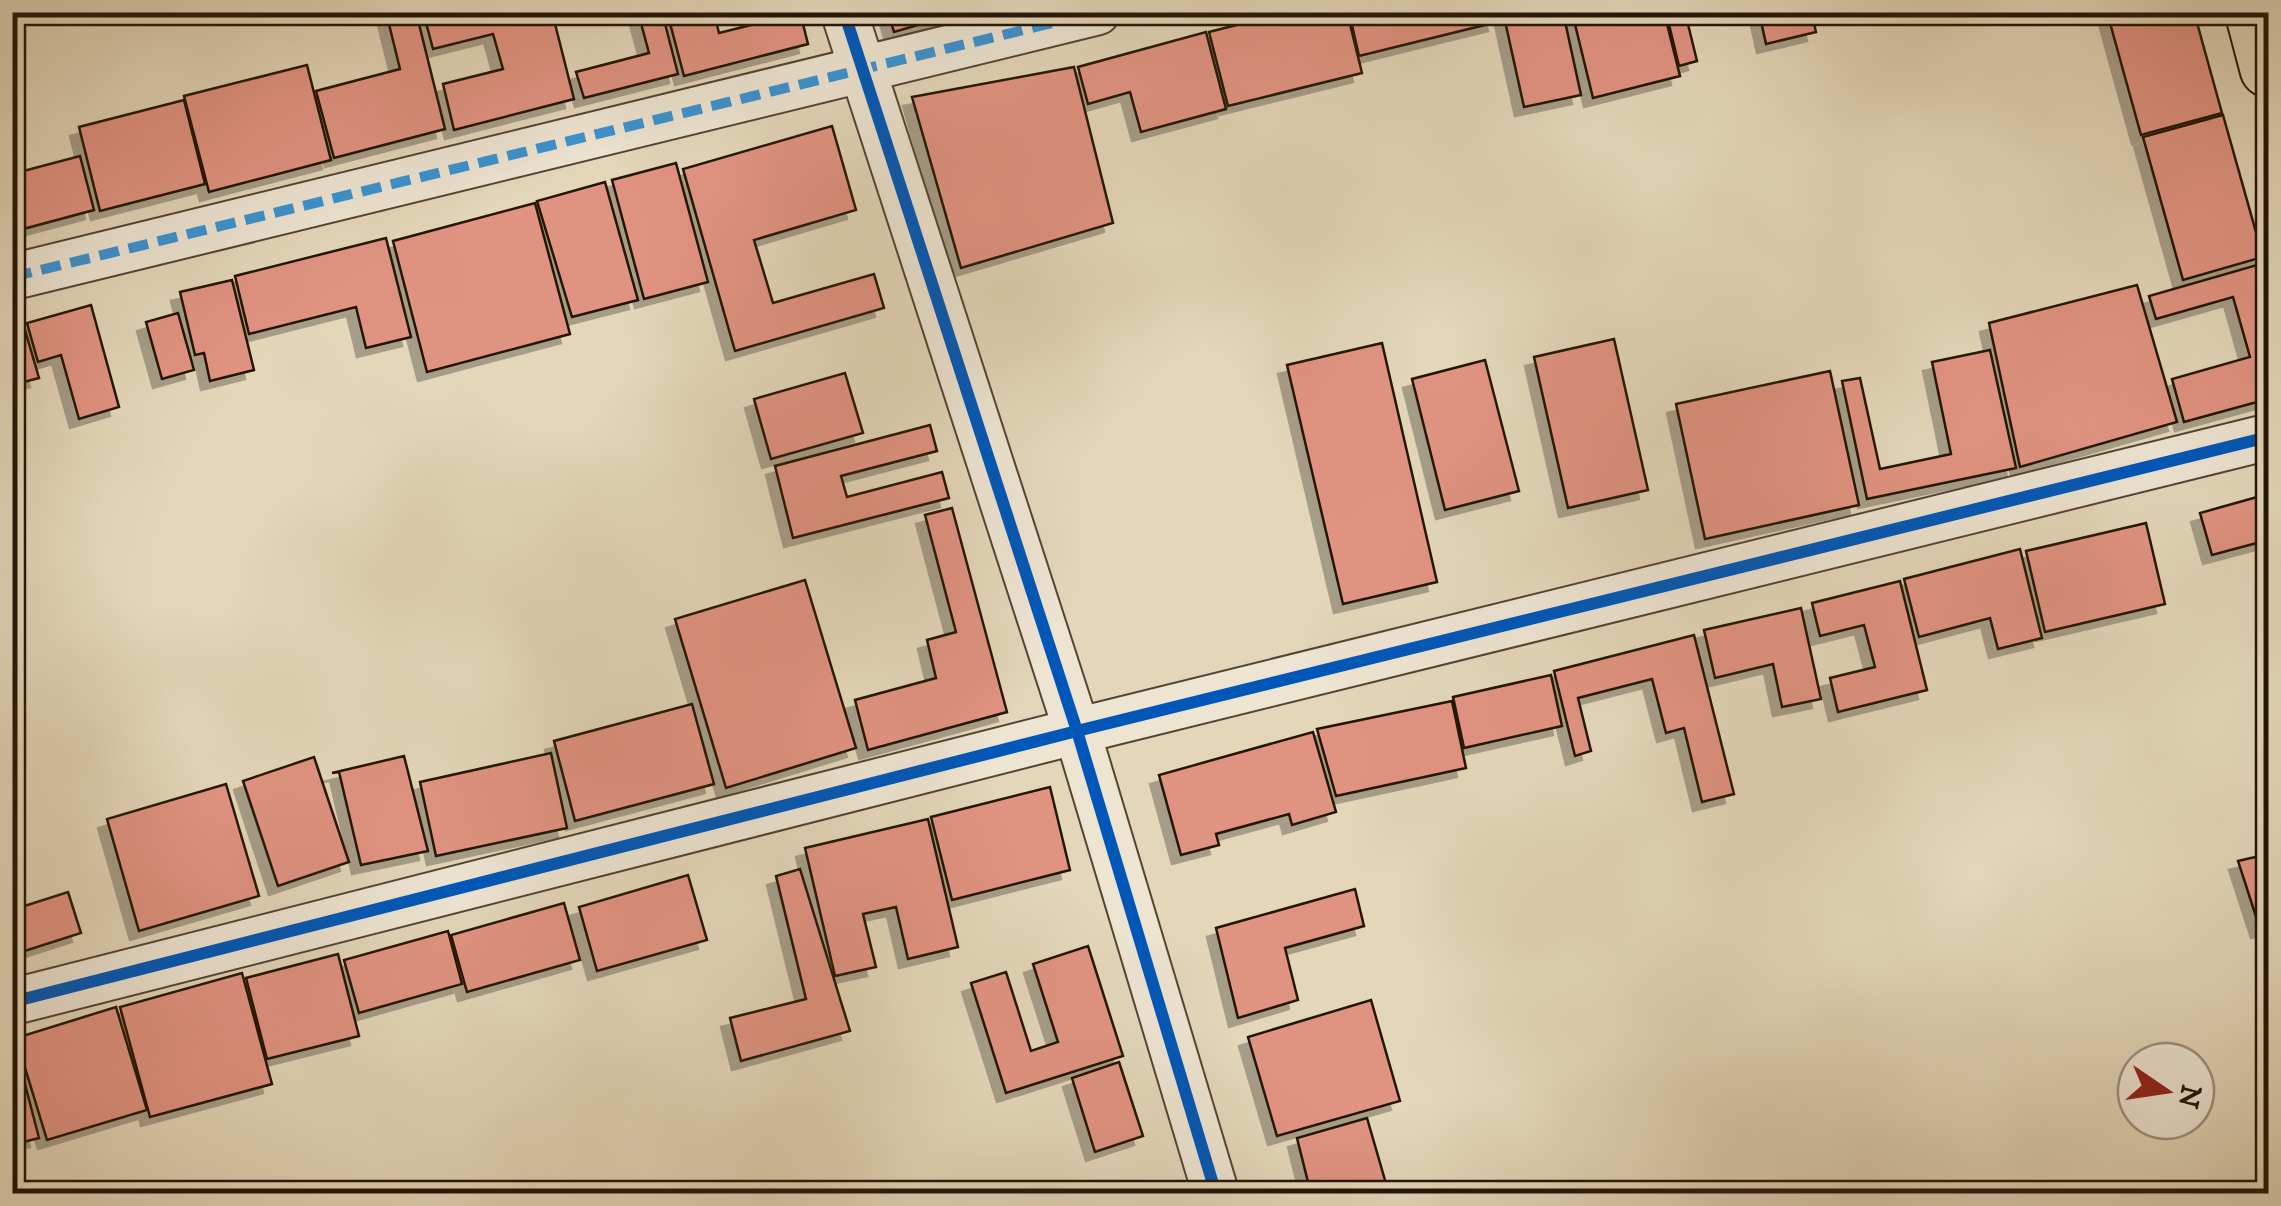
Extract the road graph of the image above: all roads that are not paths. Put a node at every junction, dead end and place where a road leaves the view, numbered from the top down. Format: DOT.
graph roads {
  1 [pos="844,12"];
  2 [pos="1097,12"];
  3 [pos="2253,12"];
  4 [pos="2268,69"];
  5 [pos="862,71"];
  6 [pos="12,277"];
  7 [pos="2268,438"];
  8 [pos="1077,731"];
  9 [pos="12,1002"];
  10 [pos="1216,1194"];
  1 -- 5 [label="street"];
  2 -- 5 [label="street"];
  3 -- 4 [label="main road"];
  5 -- 6 [label="street"];
  5 -- 8 [label="street"];
  7 -- 8 [label="street"];
  8 -- 9 [label="street"];
  8 -- 10 [label="street"];
}
